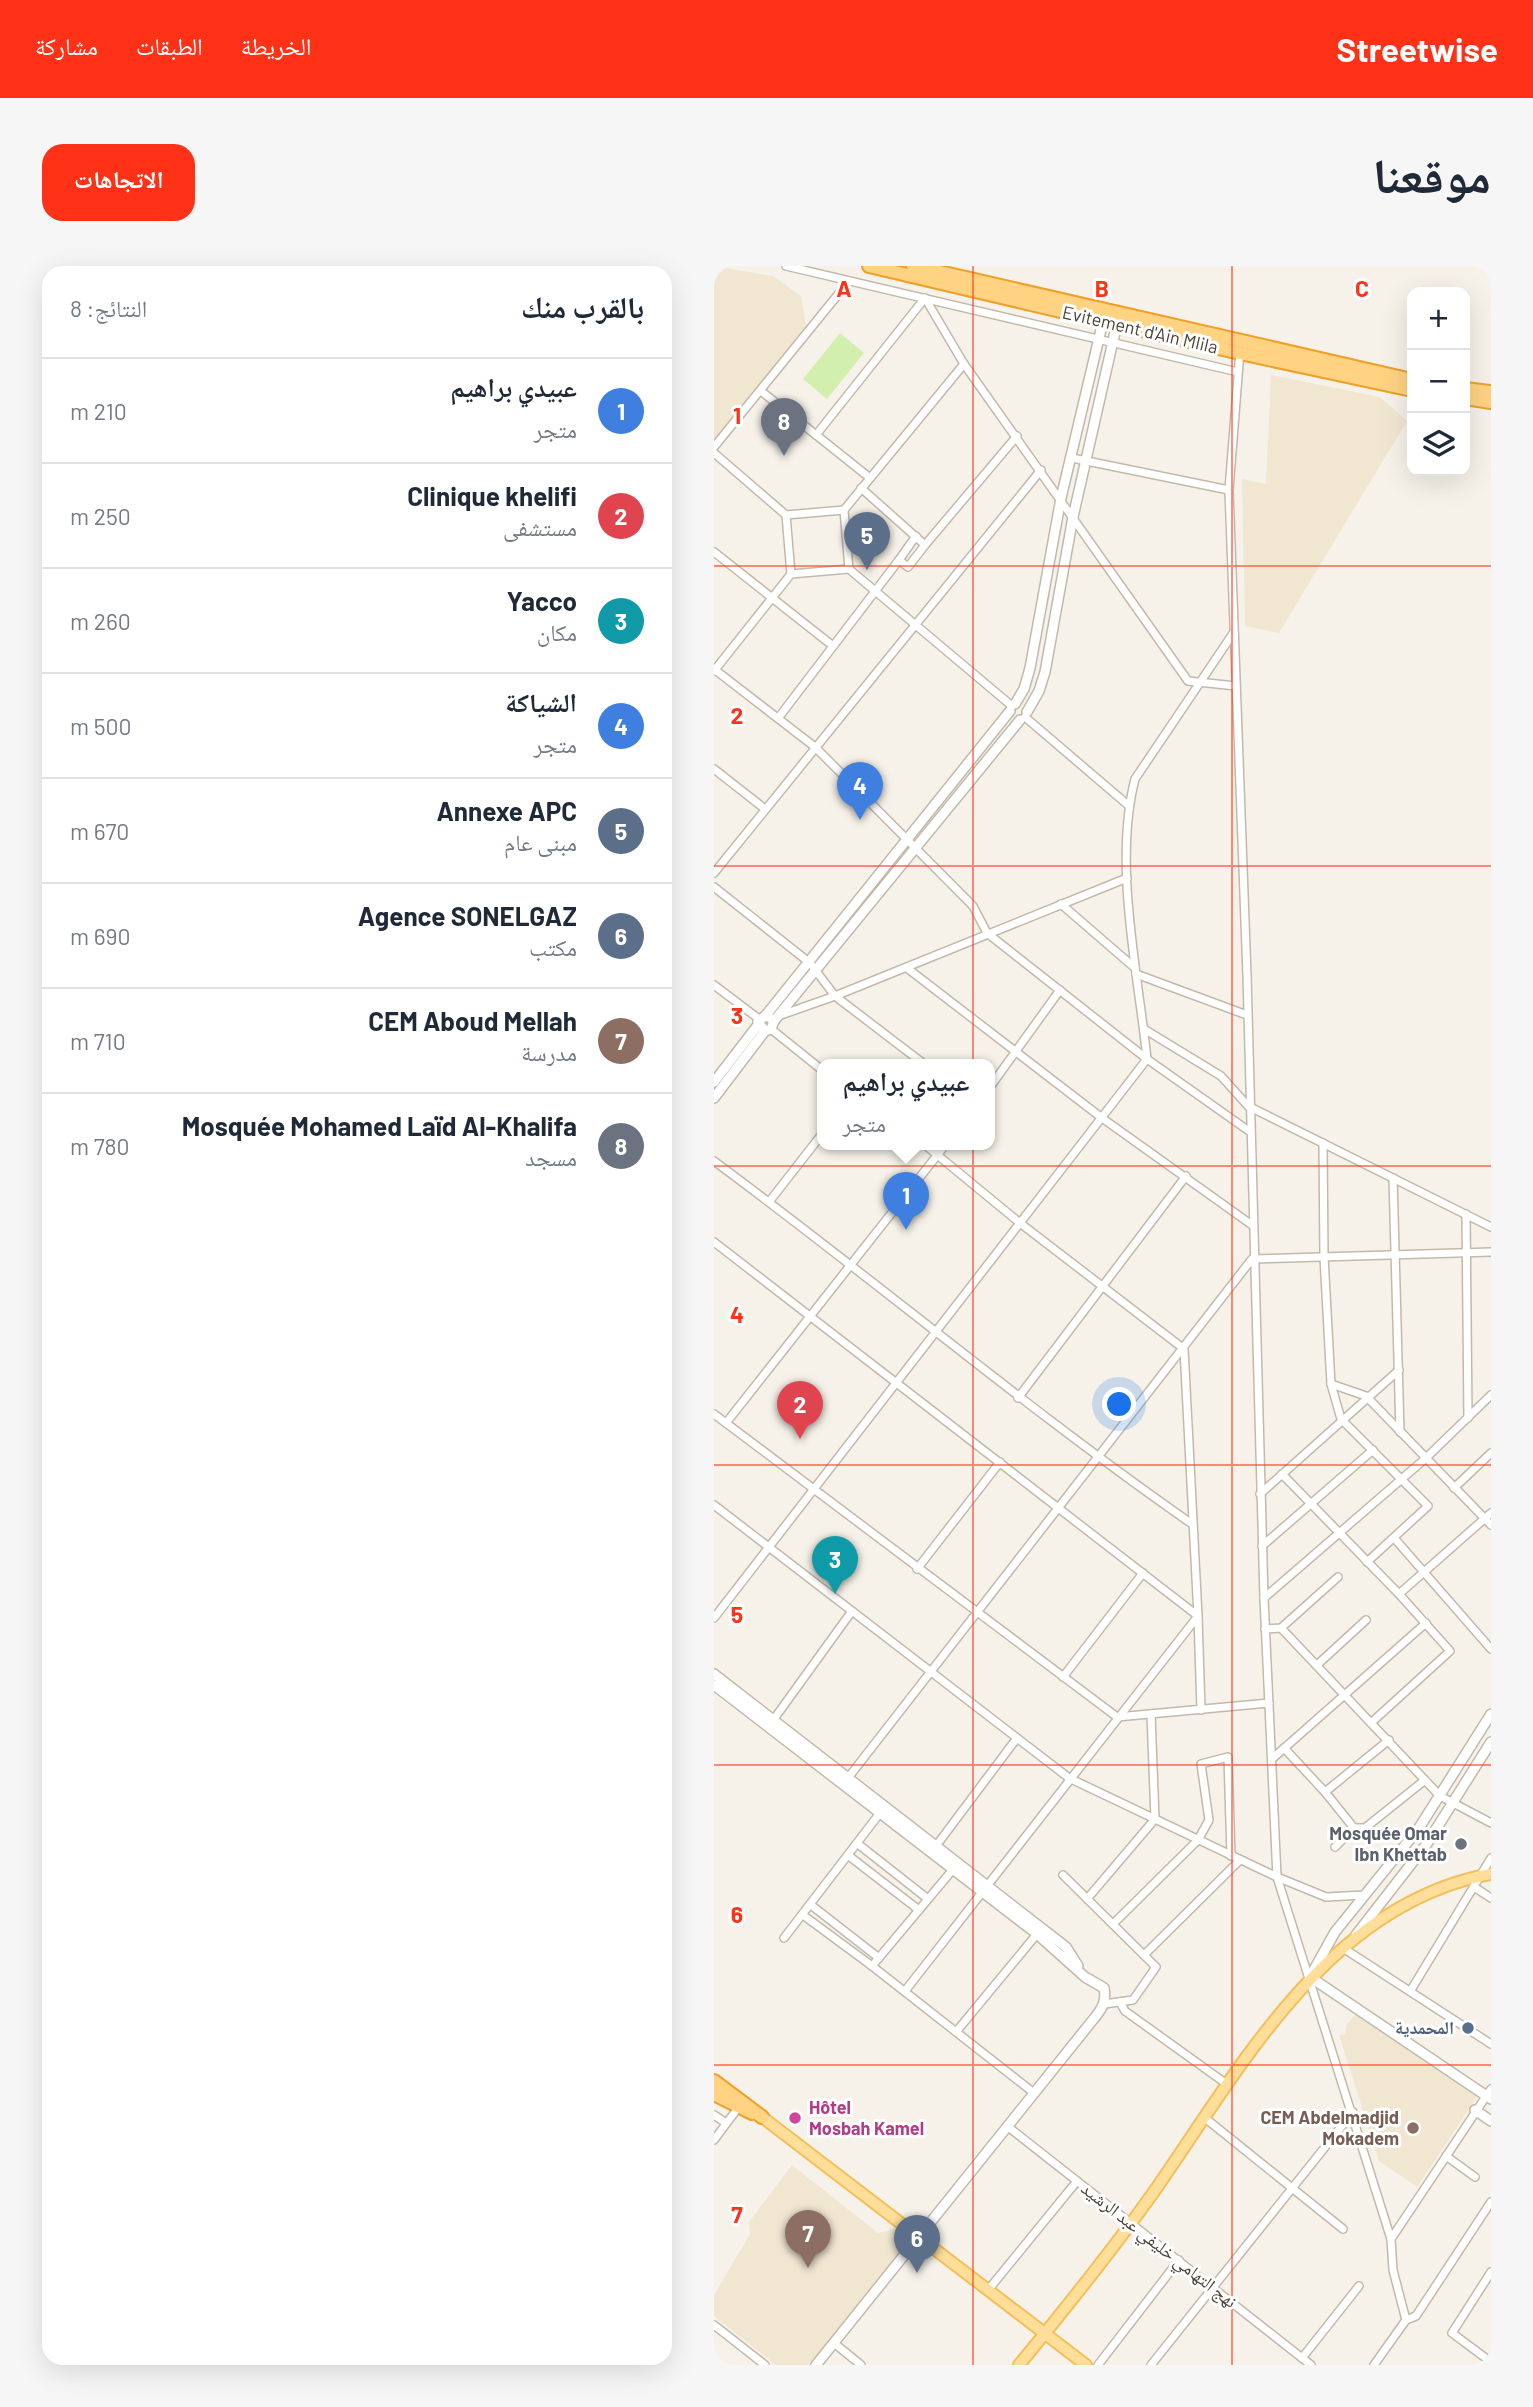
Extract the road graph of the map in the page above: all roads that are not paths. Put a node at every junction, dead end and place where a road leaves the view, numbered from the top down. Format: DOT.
graph roads {
  1 [pos="786,266"];
  2 [pos="869,266"];
  3 [pos="913,266"];
  4 [pos="849,281"];
  5 [pos="925,298"];
  6 [pos="1104,316"];
  7 [pos="1118,320"];
  8 [pos="1099,339"];
  9 [pos="1113,342"];
  10 [pos="1240,348"];
  11 [pos="964,364"];
  12 [pos="1238,372"];
  13 [pos="1407,379"];
  14 [pos="1407,389"];
  15 [pos="1470,390"];
  16 [pos="761,391"];
  17 [pos="1491,392"];
  18 [pos="1470,399"];
  19 [pos="1491,402"];
  20 [pos="816,435"];
  21 [pos="1017,436"];
  22 [pos="714,447"];
  23 [pos="714,453"];
  24 [pos="1072,458"];
  25 [pos="1085,463"];
  26 [pos="1041,470"];
  27 [pos="870,478"];
  28 [pos="861,488"];
  29 [pos="1229,490"];
  30 [pos="1061,498"];
  31 [pos="844,510"];
  32 [pos="786,515"];
  33 [pos="1073,517"];
  34 [pos="916,536"];
  35 [pos="925,545"];
  36 [pos="714,552"];
  37 [pos="899,560"];
  38 [pos="849,569"];
  39 [pos="791,574"];
  40 [pos="874,590"];
  41 [pos="773,597"];
  42 [pos="914,624"];
  43 [pos="1234,632"];
  44 [pos="833,646"];
  45 [pos="714,670"];
  46 [pos="1199,685"];
  47 [pos="1236,686"];
  48 [pos="1012,707"];
  49 [pos="1024,716"];
  50 [pos="779,717"];
  51 [pos="815,747"];
  52 [pos="714,769"];
  53 [pos="1128,805"];
  54 [pos="765,809"];
  55 [pos="906,841"];
  56 [pos="914,849"];
  57 [pos="714,873"];
  58 [pos="1127,878"];
  59 [pos="714,887"];
  60 [pos="1061,904"];
  61 [pos="987,933"];
  62 [pos="810,963"];
  63 [pos="906,968"];
  64 [pos="817,971"];
  65 [pos="1136,971"];
  66 [pos="714,985"];
  67 [pos="1059,990"];
  68 [pos="835,996"];
  69 [pos="1247,1015"];
  70 [pos="768,1022"];
  71 [pos="1144,1029"];
  72 [pos="1017,1050"];
  73 [pos="917,1059"];
  74 [pos="1147,1059"];
  75 [pos="817,1066"];
  76 [pos="995,1080"];
  77 [pos="714,1082"];
  78 [pos="714,1098"];
  79 [pos="1248,1106"];
  80 [pos="1102,1118"];
  81 [pos="1249,1131"];
  82 [pos="817,1140"];
  83 [pos="1322,1143"];
  84 [pos="933,1150"];
  85 [pos="942,1150"];
  86 [pos="939,1154"];
  87 [pos="714,1161"];
  88 [pos="1186,1176"];
  89 [pos="1393,1178"];
  90 [pos="769,1202"];
  91 [pos="1466,1214"];
  92 [pos="1020,1223"];
  93 [pos="1252,1225"];
  94 [pos="1491,1227"];
  95 [pos="714,1242"];
  96 [pos="1491,1252"];
  97 [pos="1464,1253"];
  98 [pos="1394,1255"];
  99 [pos="1324,1257"];
  100 [pos="1252,1259"];
  101 [pos="852,1265"];
  102 [pos="1101,1286"];
  103 [pos="811,1316"];
  104 [pos="936,1332"];
  105 [pos="1184,1349"];
  106 [pos="1399,1370"];
  107 [pos="897,1381"];
  108 [pos="1331,1384"];
  109 [pos="1491,1395"];
  110 [pos="1366,1396"];
  111 [pos="1018,1398"];
  112 [pos="714,1413"];
  113 [pos="1468,1418"];
  114 [pos="1342,1419"];
  115 [pos="726,1423"];
  116 [pos="1401,1432"];
  117 [pos="1373,1450"];
  118 [pos="1491,1454"];
  119 [pos="1426,1458"];
  120 [pos="1098,1459"];
  121 [pos="1000,1462"];
  122 [pos="1282,1474"];
  123 [pos="1401,1479"];
  124 [pos="1454,1488"];
  125 [pos="812,1490"];
  126 [pos="1260,1494"];
  127 [pos="714,1505"];
  128 [pos="1311,1505"];
  129 [pos="1059,1508"];
  130 [pos="1489,1519"];
  131 [pos="1192,1524"];
  132 [pos="1339,1534"];
  133 [pos="1395,1539"];
  134 [pos="769,1546"];
  135 [pos="1262,1546"];
  136 [pos="1367,1562"];
  137 [pos="917,1569"];
  138 [pos="1424,1572"];
  139 [pos="1143,1573"];
  140 [pos="1338,1577"];
  141 [pos="1399,1594"];
  142 [pos="1264,1598"];
  143 [pos="852,1611"];
  144 [pos="976,1614"];
  145 [pos="1198,1616"];
  146 [pos="714,1618"];
  147 [pos="1366,1620"];
  148 [pos="1426,1623"];
  149 [pos="1281,1628"];
  150 [pos="1265,1629"];
  151 [pos="1491,1649"];
  152 [pos="1317,1665"];
  153 [pos="932,1672"];
  154 [pos="714,1674"];
  155 [pos="1063,1677"];
  156 [pos="714,1685"];
  157 [pos="1343,1696"];
  158 [pos="1269,1703"];
  159 [pos="1201,1710"];
  160 [pos="1151,1714"];
  161 [pos="1491,1714"];
  162 [pos="1117,1717"];
  163 [pos="774,1719"];
  164 [pos="1372,1722"];
  165 [pos="1017,1738"];
  166 [pos="1389,1740"];
  167 [pos="1284,1748"];
  168 [pos="1489,1749"];
  169 [pos="1272,1759"];
  170 [pos="848,1778"];
  171 [pos="1069,1778"];
  172 [pos="1425,1780"];
  173 [pos="1325,1791"];
  174 [pos="1440,1796"];
  175 [pos="1455,1802"];
  176 [pos="880,1813"];
  177 [pos="1155,1819"];
  178 [pos="1491,1823"];
  179 [pos="1354,1828"];
  180 [pos="1198,1839"];
  181 [pos="858,1844"];
  182 [pos="936,1846"];
  183 [pos="1335,1847"];
  184 [pos="849,1856"];
  185 [pos="1231,1856"];
  186 [pos="1491,1858"];
  187 [pos="1240,1860"];
  188 [pos="955,1866"];
  189 [pos="1063,1875"];
  190 [pos="1486,1875"];
  191 [pos="1277,1877"];
  192 [pos="1474,1887"];
  193 [pos="985,1889"];
  194 [pos="1365,1895"];
  195 [pos="1491,1898"];
  196 [pos="928,1899"];
  197 [pos="1087,1899"];
  198 [pos="811,1905"];
  199 [pos="919,1910"];
  200 [pos="803,1915"];
  201 [pos="1113,1924"];
  202 [pos="1037,1934"];
  203 [pos="784,1938"];
  204 [pos="1353,1939"];
  205 [pos="1343,1948"];
  206 [pos="1144,1955"];
  207 [pos="879,1958"];
  208 [pos="872,1966"];
  209 [pos="1085,1977"];
  210 [pos="1310,1977"];
  211 [pos="1411,1990"];
  212 [pos="905,1992"];
  213 [pos="1120,2001"];
  214 [pos="1104,2004"];
  215 [pos="956,2032"];
  216 [pos="1491,2043"];
  217 [pos="714,2081"];
  218 [pos="1228,2085"];
  219 [pos="1034,2093"];
  220 [pos="714,2094"];
  221 [pos="1490,2094"];
  222 [pos="741,2104"];
  223 [pos="1475,2110"];
  224 [pos="1353,2112"];
  225 [pos="714,2115"];
  226 [pos="762,2118"];
  227 [pos="1205,2118"];
  228 [pos="1491,2120"];
  229 [pos="726,2123"];
  230 [pos="1007,2126"];
  231 [pos="714,2140"];
  232 [pos="1446,2156"];
  233 [pos="1475,2177"];
  234 [pos="1077,2181"];
  235 [pos="1292,2187"];
  236 [pos="1491,2202"];
  237 [pos="1131,2223"];
  238 [pos="1343,2229"];
  239 [pos="919,2235"];
  240 [pos="1391,2239"];
  241 [pos="1179,2260"];
  242 [pos="1490,2277"];
  243 [pos="1359,2286"];
  244 [pos="1213,2287"];
  245 [pos="989,2289"];
  246 [pos="1406,2320"];
  247 [pos="714,2325"];
  248 [pos="1046,2333"];
  249 [pos="834,2343"];
  250 [pos="1302,2358"];
  251 [pos="1488,2360"];
  252 [pos="765,2365"];
  253 [pos="816,2365"];
  254 [pos="862,2365"];
  255 [pos="1019,2365"];
  256 [pos="1086,2365"];
  257 [pos="1098,2365"];
  258 [pos="1151,2365"];
  259 [pos="1311,2365"];
  260 [pos="1374,2365"];
  261 [pos="1480,2365"];
  1 -- 4 [label="street"];
  2 -- 6 [label="highway, Evitement d'Ain Mlila"];
  3 -- 6 [label="highway, Evitement d'Ain Mlila"];
  4 -- 5 [label="street"];
  4 -- 16 [label="street"];
  5 -- 8 [label="street"];
  5 -- 11 [label="street"];
  5 -- 20 [label="street"];
  6 -- 7 [label="highway, Evitement d'Ain Mlila"];
  6 -- 8 [label="street"];
  7 -- 9 [label="street"];
  7 -- 10 [label="highway, Evitement d'Ain Mlila"];
  8 -- 9 [label="street"];
  8 -- 24 [label="street"];
  9 -- 12 [label="street"];
  9 -- 25 [label="street"];
  10 -- 12 [label="street"];
  10 -- 13 [label="highway, Evitement d'Ain Mlila"];
  10 -- 14 [label="highway, Evitement d'Ain Mlila"];
  11 -- 21 [label="street"];
  11 -- 27 [label="street"];
  12 -- 29 [label="street"];
  15 -- 17 [label="highway"];
  16 -- 20 [label="street"];
  16 -- 22 [label="street"];
  18 -- 19 [label="highway"];
  20 -- 27 [label="street"];
  21 -- 26 [label="street"];
  21 -- 35 [label="street"];
  23 -- 32 [label="street"];
  24 -- 25 [label="street"];
  24 -- 30 [label="street"];
  25 -- 29 [label="street"];
  25 -- 33 [label="street"];
  26 -- 30 [label="street"];
  26 -- 42 [label="street"];
  27 -- 28 [label="street"];
  28 -- 31 [label="street"];
  28 -- 34 [label="street"];
  29 -- 43 [label="street"];
  30 -- 33 [label="street"];
  30 -- 48 [label="street"];
  31 -- 32 [label="street"];
  31 -- 38 [label="street"];
  32 -- 39 [label="street"];
  33 -- 46 [label="street"];
  33 -- 49 [label="street"];
  34 -- 35 [label="street"];
  34 -- 37 [label="street"];
  35 -- 37 [label="street"];
  36 -- 41 [label="street"];
  37 -- 40 [label="street"];
  38 -- 39 [label="street"];
  38 -- 40 [label="street"];
  39 -- 41 [label="street"];
  40 -- 42 [label="street"];
  40 -- 44 [label="street"];
  41 -- 44 [label="street"];
  41 -- 45 [label="street"];
  42 -- 48 [label="street"];
  42 -- 51 [label="street"];
  43 -- 46 [label="street"];
  43 -- 47 [label="street"];
  44 -- 50 [label="street"];
  45 -- 50 [label="street"];
  46 -- 47 [label="street"];
  46 -- 53 [label="street"];
  47 -- 69 [label="street"];
  48 -- 49 [label="street"];
  48 -- 49 [label="street"];
  48 -- 55 [label="street"];
  49 -- 53 [label="street"];
  49 -- 56 [label="street"];
  50 -- 51 [label="street"];
  51 -- 54 [label="street"];
  51 -- 55 [label="street"];
  52 -- 54 [label="street"];
  53 -- 58 [label="street"];
  54 -- 57 [label="street"];
  55 -- 56 [label="street"];
  55 -- 62 [label="street"];
  56 -- 61 [label="street"];
  56 -- 64 [label="street"];
  58 -- 60 [label="street"];
  58 -- 65 [label="street"];
  59 -- 62 [label="street"];
  60 -- 61 [label="street"];
  60 -- 65 [label="street"];
  61 -- 63 [label="street"];
  61 -- 67 [label="street"];
  62 -- 64 [label="street"];
  62 -- 70 [label="street"];
  63 -- 68 [label="street"];
  63 -- 72 [label="street"];
  64 -- 68 [label="street"];
  64 -- 70 [label="street"];
  65 -- 69 [label="street"];
  65 -- 71 [label="street"];
  66 -- 70 [label="street"];
  67 -- 72 [label="street"];
  67 -- 74 [label="street"];
  68 -- 70 [label="street"];
  68 -- 73 [label="street"];
  69 -- 79 [label="street"];
  70 -- 75 [label="street"];
  70 -- 77 [label="street"];
  70 -- 78 [label="street"];
  71 -- 74 [label="street"];
  71 -- 79 [label="street"];
  72 -- 76 [label="street"];
  72 -- 80 [label="street"];
  74 -- 80 [label="street"];
  74 -- 81 [label="street"];
  79 -- 81 [label="street"];
  79 -- 83 [label="street"];
  80 -- 88 [label="street"];
  80 -- 92 [label="street"];
  81 -- 93 [label="street"];
  82 -- 90 [label="street"];
  83 -- 89 [label="street"];
  83 -- 99 [label="street"];
  84 -- 86 [label="street"];
  85 -- 86 [label="street"];
  86 -- 92 [label="street"];
  86 -- 101 [label="street"];
  87 -- 90 [label="street"];
  88 -- 93 [label="street"];
  88 -- 102 [label="street"];
  89 -- 91 [label="street"];
  89 -- 98 [label="street"];
  90 -- 101 [label="street"];
  91 -- 94 [label="street"];
  91 -- 97 [label="street"];
  92 -- 102 [label="street"];
  92 -- 104 [label="street"];
  93 -- 100 [label="street"];
  95 -- 103 [label="street"];
  96 -- 97 [label="street"];
  97 -- 98 [label="street"];
  97 -- 113 [label="street"];
  98 -- 99 [label="street"];
  98 -- 106 [label="street"];
  99 -- 100 [label="street"];
  99 -- 108 [label="street"];
  100 -- 105 [label="street"];
  100 -- 126 [label="street"];
  101 -- 103 [label="street"];
  101 -- 104 [label="street"];
  102 -- 105 [label="street"];
  102 -- 111 [label="street"];
  103 -- 107 [label="street"];
  103 -- 115 [label="street"];
  104 -- 107 [label="street"];
  104 -- 111 [label="street"];
  105 -- 120 [label="street"];
  105 -- 131 [label="street"];
  106 -- 110 [label="street"];
  106 -- 116 [label="street"];
  107 -- 121 [label="street"];
  107 -- 125 [label="street"];
  108 -- 110 [label="street"];
  108 -- 114 [label="street"];
  109 -- 113 [label="street"];
  110 -- 114 [label="street"];
  110 -- 116 [label="street"];
  111 -- 120 [label="street"];
  112 -- 115 [label="street"];
  113 -- 119 [label="street"];
  114 -- 117 [label="street"];
  114 -- 122 [label="street"];
  115 -- 125 [label="street"];
  116 -- 119 [label="street"];
  117 -- 123 [label="street"];
  117 -- 128 [label="street"];
  118 -- 124 [label="street"];
  119 -- 123 [label="street"];
  119 -- 124 [label="street"];
  120 -- 129 [label="street"];
  120 -- 131 [label="street"];
  121 -- 129 [label="street"];
  121 -- 137 [label="street"];
  122 -- 126 [label="street"];
  122 -- 128 [label="street"];
  123 -- 132 [label="street"];
  123 -- 133 [label="street"];
  124 -- 130 [label="street"];
  125 -- 134 [label="street"];
  125 -- 137 [label="street"];
  126 -- 135 [label="street"];
  127 -- 134 [label="street"];
  128 -- 132 [label="street"];
  128 -- 135 [label="street"];
  129 -- 139 [label="street"];
  129 -- 144 [label="street"];
  130 -- 138 [label="street"];
  131 -- 145 [label="street"];
  132 -- 136 [label="street"];
  132 -- 142 [label="street"];
  133 -- 136 [label="street"];
  133 -- 138 [label="street"];
  134 -- 143 [label="street"];
  134 -- 146 [label="street"];
  135 -- 142 [label="street"];
  136 -- 141 [label="street"];
  137 -- 144 [label="street"];
  138 -- 141 [label="street"];
  138 -- 151 [label="street"];
  139 -- 145 [label="street"];
  139 -- 155 [label="street"];
  140 -- 149 [label="street"];
  141 -- 148 [label="street"];
  142 -- 150 [label="street"];
  143 -- 153 [label="street"];
  143 -- 163 [label="street"];
  144 -- 153 [label="street"];
  144 -- 155 [label="street"];
  145 -- 159 [label="street"];
  145 -- 162 [label="street"];
  147 -- 152 [label="street"];
  148 -- 157 [label="street"];
  148 -- 164 [label="street"];
  149 -- 150 [label="street"];
  149 -- 152 [label="street"];
  150 -- 158 [label="street"];
  152 -- 157 [label="street"];
  153 -- 165 [label="street"];
  153 -- 170 [label="street"];
  154 -- 163 [label="street"];
  155 -- 162 [label="street"];
  156 -- 176 [label="street"];
  157 -- 164 [label="street"];
  157 -- 167 [label="street"];
  158 -- 159 [label="street"];
  158 -- 169 [label="street"];
  159 -- 160 [label="street"];
  160 -- 162 [label="street"];
  160 -- 177 [label="street"];
  161 -- 174 [label="street"];
  162 -- 171 [label="street"];
  163 -- 170 [label="street"];
  164 -- 166 [label="street"];
  165 -- 171 [label="street"];
  165 -- 182 [label="street"];
  166 -- 172 [label="street"];
  166 -- 173 [label="street"];
  167 -- 169 [label="street"];
  167 -- 173 [label="street"];
  168 -- 175 [label="street"];
  169 -- 191 [label="street"];
  170 -- 182 [label="street"];
  171 -- 177 [label="street"];
  171 -- 193 [label="street"];
  172 -- 174 [label="street"];
  172 -- 179 [label="street"];
  173 -- 179 [label="street"];
  174 -- 175 [label="street"];
  174 -- 194 [label="street"];
  175 -- 178 [label="street"];
  175 -- 204 [label="street"];
  176 -- 181 [label="street"];
  176 -- 188 [label="street"];
  177 -- 180 [label="street"];
  177 -- 197 [label="street"];
  179 -- 183 [label="street"];
  180 -- 185 [label="street"];
  180 -- 185 [label="street"];
  180 -- 201 [label="street"];
  181 -- 184 [label="street"];
  181 -- 196 [label="street"];
  182 -- 188 [label="street"];
  184 -- 198 [label="street"];
  184 -- 199 [label="street"];
  185 -- 187 [label="street"];
  186 -- 190 [label="street"];
  187 -- 191 [label="street"];
  187 -- 206 [label="street"];
  188 -- 193 [label="street"];
  188 -- 196 [label="street"];
  189 -- 197 [label="street"];
  190 -- 192 [label="street"];
  190 -- 204 [label="main road"];
  191 -- 194 [label="street"];
  191 -- 210 [label="street"];
  192 -- 195 [label="street"];
  192 -- 211 [label="street"];
  193 -- 202 [label="street"];
  193 -- 209 [label="street"];
  193 -- 212 [label="street"];
  194 -- 210 [label="street"];
  196 -- 199 [label="street"];
  197 -- 201 [label="street"];
  198 -- 200 [label="street"];
  198 -- 207 [label="street"];
  199 -- 207 [label="street"];
  200 -- 203 [label="street"];
  200 -- 208 [label="street"];
  201 -- 206 [label="street"];
  202 -- 209 [label="street"];
  202 -- 215 [label="street"];
  204 -- 205 [label="main road"];
  205 -- 210 [label="main road"];
  205 -- 211 [label="street"];
  206 -- 213 [label="street"];
  207 -- 208 [label="street"];
  208 -- 212 [label="street"];
  209 -- 214 [label="street"];
  210 -- 218 [label="main road"];
  210 -- 221 [label="street"];
  210 -- 224 [label="street"];
  211 -- 216 [label="street"];
  212 -- 215 [label="street"];
  213 -- 214 [label="street"];
  213 -- 218 [label="street"];
  214 -- 219 [label="street"];
  215 -- 219 [label="street"];
  217 -- 222 [label="highway"];
  218 -- 227 [label="main road"];
  219 -- 230 [label="street"];
  220 -- 222 [label="highway"];
  221 -- 223 [label="street"];
  222 -- 226 [label="highway"];
  222 -- 229 [label="street"];
  223 -- 228 [label="street"];
  223 -- 232 [label="street"];
  224 -- 235 [label="street"];
  224 -- 240 [label="street"];
  225 -- 229 [label="street"];
  226 -- 239 [label="main road"];
  227 -- 235 [label="street"];
  227 -- 237 [label="main road"];
  229 -- 231 [label="street"];
  230 -- 234 [label="street, نهج التهامي خليفي عبد الرشيد"];
  230 -- 239 [label="street"];
  232 -- 233 [label="street"];
  232 -- 240 [label="street"];
  234 -- 237 [label="street, نهج التهامي خليفي عبد الرشيد"];
  234 -- 245 [label="street"];
  235 -- 238 [label="street"];
  235 -- 244 [label="street"];
  236 -- 246 [label="street"];
  237 -- 241 [label="street, نهج التهامي خليفي عبد الرشيد"];
  237 -- 248 [label="main road"];
  239 -- 245 [label="main road"];
  239 -- 249 [label="street"];
  240 -- 246 [label="street"];
  241 -- 244 [label="street, نهج التهامي خليفي عبد الرشيد"];
  241 -- 257 [label="street"];
  242 -- 251 [label="street"];
  243 -- 250 [label="street"];
  244 -- 250 [label="street, نهج التهامي خليفي عبد الرشيد"];
  244 -- 258 [label="street"];
  245 -- 248 [label="main road"];
  246 -- 260 [label="street"];
  247 -- 252 [label="street"];
  248 -- 255 [label="main road"];
  248 -- 256 [label="main road"];
  249 -- 253 [label="street"];
  249 -- 254 [label="street"];
  250 -- 259 [label="street, نهج التهامي خليفي عبد الرشيد"];
  251 -- 261 [label="street"];
}
